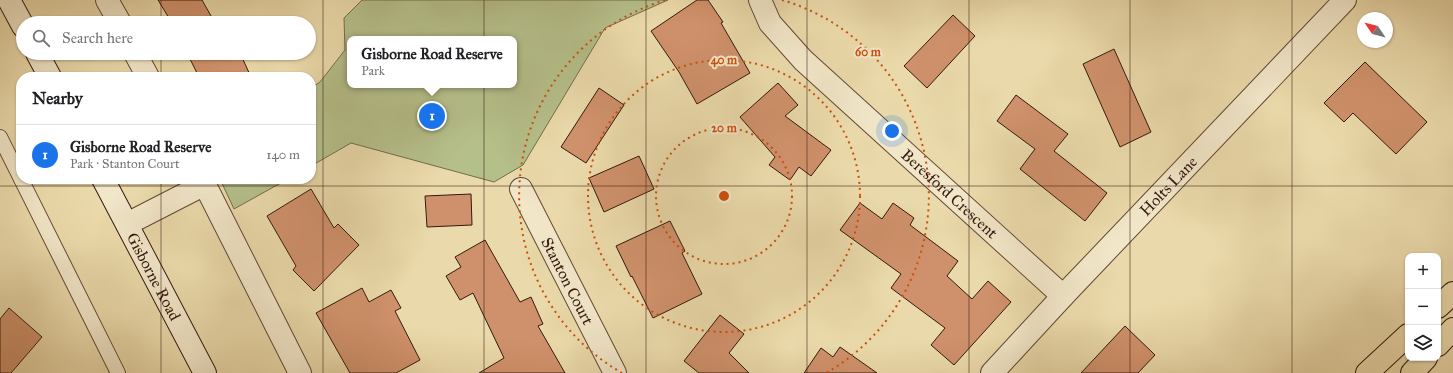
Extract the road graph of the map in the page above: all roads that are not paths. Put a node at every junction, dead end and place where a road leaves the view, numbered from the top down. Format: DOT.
graph roads {
  1 [pos="9,0"];
  2 [pos="107,0"];
  3 [pos="760,0"];
  4 [pos="1345,0"];
  5 [pos="18,16"];
  6 [pos="116,16"];
  7 [pos="41,60"];
  8 [pos="139,60"];
  9 [pos="47,72"];
  10 [pos="145,72"];
  11 [pos="0,137"];
  12 [pos="16,169"];
  13 [pos="24,184"];
  14 [pos="106,184"];
  15 [pos="200,184"];
  16 [pos="205,184"];
  17 [pos="521,189"];
  18 [pos="127,224"];
  19 [pos="1453,294"];
  20 [pos="1063,296"];
  21 [pos="1441,304"];
  22 [pos="1453,329"];
  23 [pos="1405,338"];
  24 [pos="1441,342"];
  25 [pos="1423,361"];
  26 [pos="118,373"];
  27 [pos="205,373"];
  28 [pos="300,373"];
  29 [pos="616,373"];
  30 [pos="992,373"];
  31 [pos="1367,373"];
  32 [pos="1412,373"];
  1 -- 5 [label="street"];
  2 -- 6 [label="street"];
  3 -- 20 [label="street, Beresford Crescent"];
  4 -- 20 [label="street, Holts Lane"];
  7 -- 9 [label="street"];
  8 -- 10 [label="street"];
  11 -- 12 [label="lane"];
  13 -- 26 [label="lane"];
  14 -- 18 [label="street, Gisborne Road"];
  15 -- 18 [label="street"];
  16 -- 28 [label="street"];
  17 -- 29 [label="street, Stanton Court"];
  18 -- 27 [label="street, Gisborne Road"];
  19 -- 21 [label="highway"];
  20 -- 30 [label="street, Holts Lane"];
  22 -- 24 [label="highway"];
  23 -- 31 [label="highway"];
  25 -- 32 [label="highway"];
}
